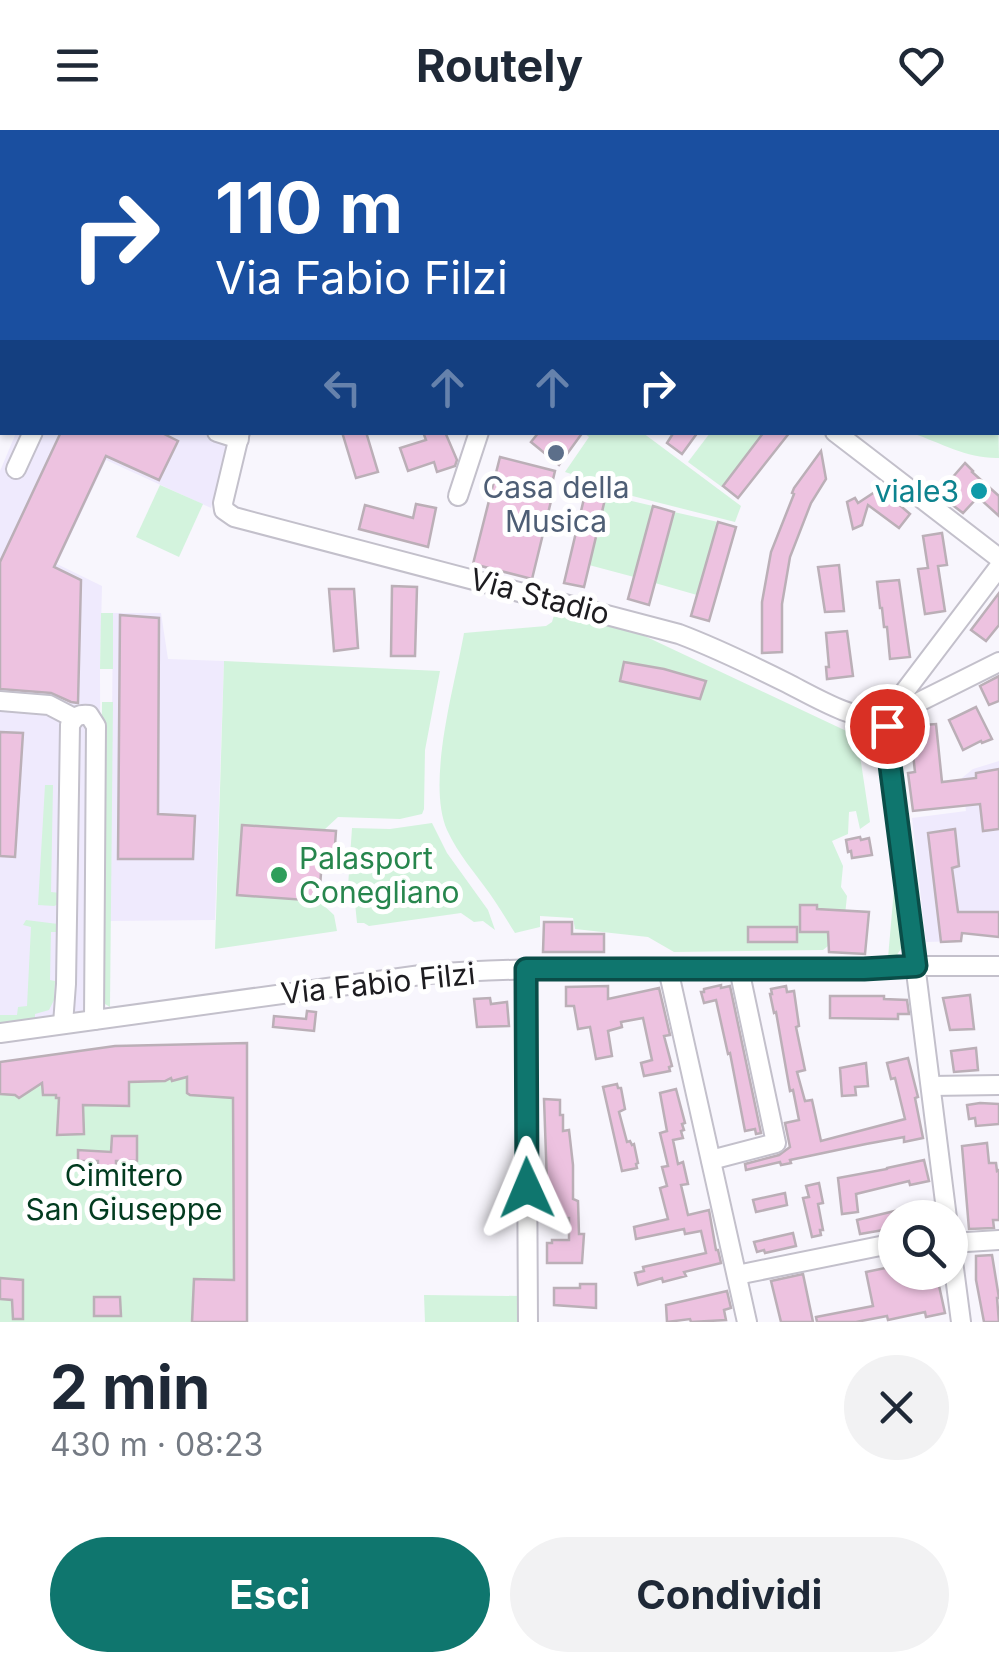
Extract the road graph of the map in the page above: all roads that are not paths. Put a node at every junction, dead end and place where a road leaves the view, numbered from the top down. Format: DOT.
graph roads {
  1 [pos="32,435"];
  2 [pos="241,435"];
  3 [pos="478,435"];
  4 [pos="839,435"];
  5 [pos="16,469"];
  6 [pos="458,496"];
  7 [pos="999,558"];
  8 [pos="999,567"];
  9 [pos="999,662"];
  10 [pos="914,676"];
  11 [pos="933,694"];
  12 [pos="0,701"];
  13 [pos="74,718"];
  14 [pos="888,729"];
  15 [pos="916,966"];
  16 [pos="999,966"];
  17 [pos="526,969"];
  18 [pos="668,969"];
  19 [pos="739,969"];
  20 [pos="93,990"];
  21 [pos="65,992"];
  22 [pos="94,1020"];
  23 [pos="63,1024"];
  24 [pos="0,1034"];
  25 [pos="999,1085"];
  26 [pos="931,1086"];
  27 [pos="711,1160"];
  28 [pos="945,1200"];
  29 [pos="999,1240"];
  30 [pos="968,1241"];
  31 [pos="878,1247"];
  32 [pos="737,1275"];
  33 [pos="957,1290"];
  34 [pos="528,1322"];
  35 [pos="747,1322"];
  36 [pos="962,1322"];
  1 -- 5 [label="street"];
  2 -- 14 [label="street, Via Stadio"];
  3 -- 6 [label="street"];
  4 -- 7 [label="street"];
  8 -- 10 [label="street"];
  9 -- 11 [label="street"];
  10 -- 11 [label="street"];
  10 -- 14 [label="street"];
  11 -- 14 [label="street"];
  12 -- 13 [label="street"];
  13 -- 20 [label="street"];
  13 -- 21 [label="street"];
  14 -- 15 [label="street"];
  15 -- 16 [label="street, Via Fabio Filzi"];
  15 -- 19 [label="street, Via Fabio Filzi"];
  15 -- 26 [label="street"];
  17 -- 18 [label="street, Via Fabio Filzi"];
  17 -- 22 [label="street, Via Fabio Filzi"];
  17 -- 34 [label="street"];
  18 -- 19 [label="street, Via Fabio Filzi"];
  18 -- 27 [label="street"];
  19 -- 27 [label="street"];
  20 -- 21 [label="street"];
  20 -- 22 [label="street"];
  21 -- 23 [label="street"];
  22 -- 23 [label="street, Via Fabio Filzi"];
  23 -- 24 [label="street, Via Fabio Filzi"];
  25 -- 26 [label="street"];
  26 -- 28 [label="street"];
  27 -- 32 [label="street"];
  29 -- 30 [label="street"];
  31 -- 32 [label="street"];
  32 -- 35 [label="street"];
  33 -- 36 [label="street"];
}
